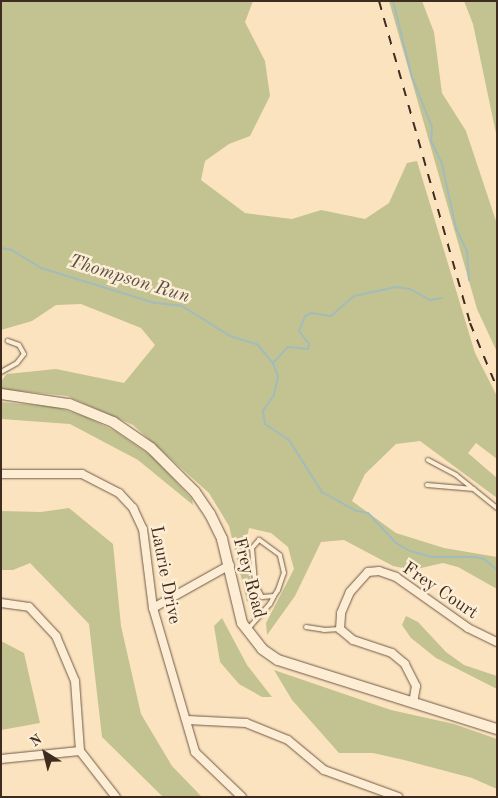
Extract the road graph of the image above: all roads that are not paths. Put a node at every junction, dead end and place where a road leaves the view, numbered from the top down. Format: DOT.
graph roads {
  1 [pos="8,341"];
  2 [pos="1,372"];
  3 [pos="1,394"];
  4 [pos="428,460"];
  5 [pos="1,474"];
  6 [pos="427,485"];
  7 [pos="476,489"];
  8 [pos="497,508"];
  9 [pos="230,565"];
  10 [pos="274,596"];
  11 [pos="1,602"];
  12 [pos="154,608"];
  13 [pos="306,627"];
  14 [pos="340,629"];
  15 [pos="247,631"];
  16 [pos="497,642"];
  17 [pos="413,703"];
  18 [pos="187,720"];
  19 [pos="497,729"];
  20 [pos="80,751"];
  21 [pos="1,759"];
  22 [pos="116,797"];
  23 [pos="242,797"];
  24 [pos="398,797"];
  1 -- 2 [label="lane"];
  3 -- 9 [label="street, Frey Road"];
  4 -- 7 [label="lane"];
  5 -- 12 [label="street, Laurie Drive"];
  6 -- 7 [label="lane"];
  7 -- 8 [label="lane"];
  9 -- 12 [label="street"];
  9 -- 15 [label="street, Frey Road"];
  10 -- 10 [label="lane"];
  10 -- 15 [label="lane"];
  11 -- 20 [label="street"];
  12 -- 18 [label="street, Laurie Drive"];
  13 -- 14 [label="lane"];
  14 -- 16 [label="street, Frey Court"];
  14 -- 17 [label="street"];
  15 -- 17 [label="street, Frey Road"];
  17 -- 19 [label="street, Frey Road"];
  18 -- 23 [label="street, Laurie Drive"];
  18 -- 24 [label="street"];
  20 -- 21 [label="street"];
  20 -- 22 [label="street"];
}
